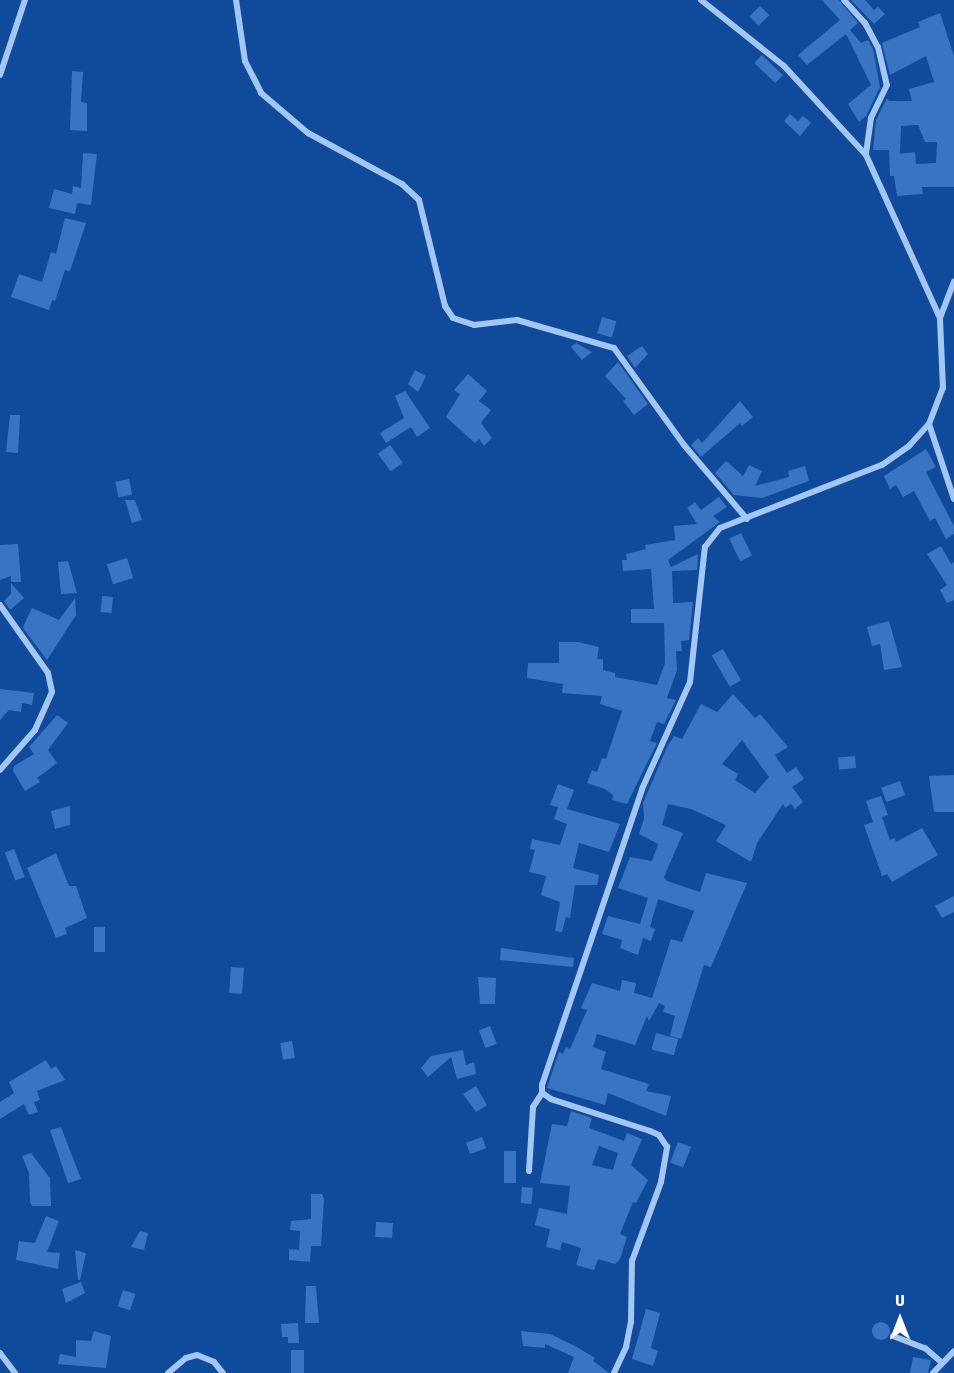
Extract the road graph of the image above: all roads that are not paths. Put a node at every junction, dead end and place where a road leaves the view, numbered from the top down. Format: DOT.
graph roads {
  1 [pos="25,0"];
  2 [pos="236,0"];
  3 [pos="701,0"];
  4 [pos="843,0"];
  5 [pos="0,75"];
  6 [pos="866,155"];
  7 [pos="954,282"];
  8 [pos="940,318"];
  9 [pos="929,424"];
  10 [pos="954,499"];
  11 [pos="747,519"];
  12 [pos="0,605"];
  13 [pos="0,770"];
  14 [pos="542,1093"];
  15 [pos="529,1171"];
  16 [pos="893,1336"];
  17 [pos="954,1351"];
  18 [pos="0,1353"];
  19 [pos="941,1362"];
  20 [pos="15,1373"];
  21 [pos="168,1373"];
  22 [pos="223,1373"];
  23 [pos="614,1373"];
  24 [pos="933,1373"];
  1 -- 5 [label="street"];
  2 -- 11 [label="street"];
  3 -- 6 [label="street"];
  4 -- 6 [label="street"];
  6 -- 8 [label="street"];
  7 -- 8 [label="street"];
  8 -- 9 [label="street"];
  9 -- 10 [label="street"];
  9 -- 11 [label="street"];
  11 -- 14 [label="street"];
  12 -- 13 [label="street"];
  14 -- 15 [label="street"];
  14 -- 23 [label="street"];
  16 -- 19 [label="street"];
  17 -- 19 [label="street"];
  18 -- 20 [label="street"];
  19 -- 24 [label="street"];
  21 -- 22 [label="street"];
}
